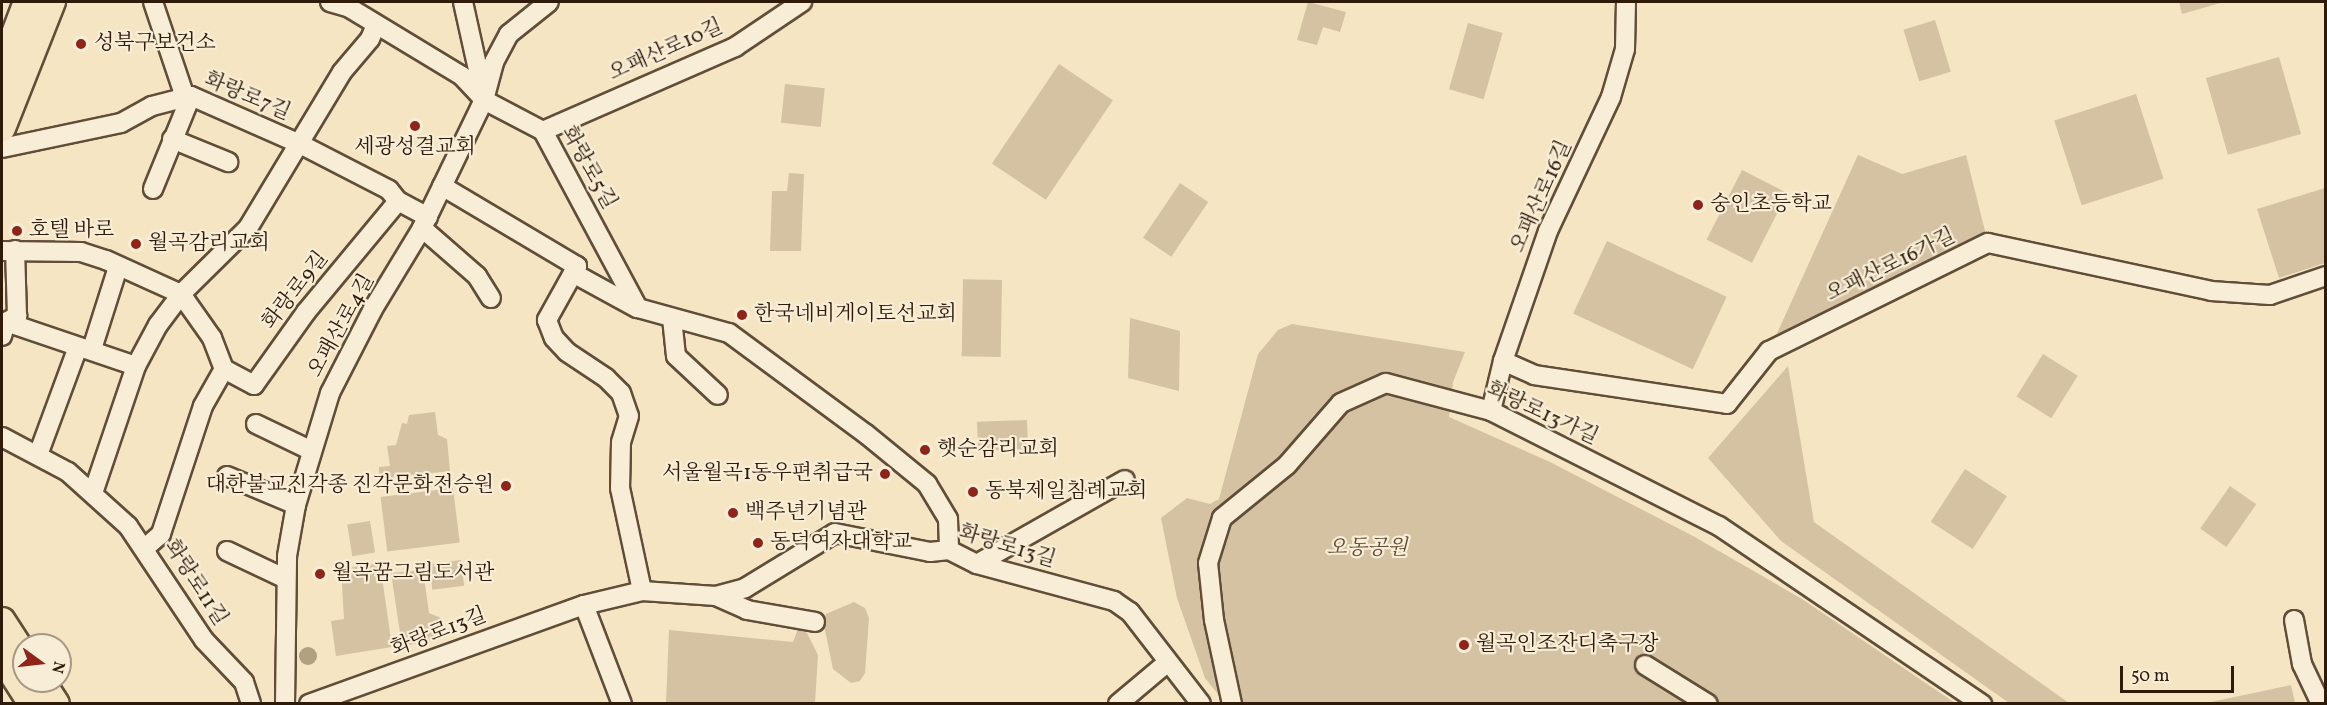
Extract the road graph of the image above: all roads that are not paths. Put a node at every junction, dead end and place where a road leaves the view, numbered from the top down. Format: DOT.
graph roads {
  1 [pos="22,2"];
  2 [pos="27,2"];
  3 [pos="33,2"];
  4 [pos="52,2"];
  5 [pos="153,2"];
  6 [pos="330,2"];
  7 [pos="463,2"];
  8 [pos="549,2"];
  9 [pos="802,2"];
  10 [pos="1626,2"];
  11 [pos="376,24"];
  12 [pos="2,51"];
  13 [pos="2,68"];
  14 [pos="2,87"];
  15 [pos="188,97"];
  16 [pos="484,100"];
  17 [pos="2,128"];
  18 [pos="543,131"];
  19 [pos="172,140"];
  20 [pos="300,144"];
  21 [pos="2,147"];
  22 [pos="228,162"];
  23 [pos="442,186"];
  24 [pos="153,189"];
  25 [pos="398,201"];
  26 [pos="425,223"];
  27 [pos="8,251"];
  28 [pos="118,267"];
  29 [pos="573,273"];
  30 [pos="2325,276"];
  31 [pos="182,294"];
  32 [pos="491,298"];
  33 [pos="638,308"];
  34 [pos="672,318"];
  35 [pos="4,329"];
  36 [pos="85,348"];
  37 [pos="1503,361"];
  38 [pos="136,366"];
  39 [pos="224,369"];
  40 [pos="718,395"];
  41 [pos="1491,411"];
  42 [pos="256,424"];
  43 [pos="2,437"];
  44 [pos="312,451"];
  45 [pos="38,455"];
  46 [pos="227,476"];
  47 [pos="1125,480"];
  48 [pos="93,493"];
  49 [pos="296,505"];
  50 [pos="145,548"];
  51 [pos="949,550"];
  52 [pos="227,551"];
  53 [pos="977,564"];
  54 [pos="286,579"];
  55 [pos="745,588"];
  56 [pos="642,591"];
  57 [pos="716,596"];
  58 [pos="584,605"];
  59 [pos="747,610"];
  60 [pos="2294,620"];
  61 [pos="2,621"];
  62 [pos="815,622"];
  63 [pos="12,636"];
  64 [pos="2,642"];
  65 [pos="2,657"];
  66 [pos="12,657"];
  67 [pos="1168,662"];
  68 [pos="1644,665"];
  69 [pos="2,680"];
  70 [pos="17,704"];
  71 [pos="32,704"];
  72 [pos="251,704"];
  73 [pos="285,704"];
  74 [pos="309,704"];
  75 [pos="622,704"];
  76 [pos="1118,704"];
  77 [pos="1201,704"];
  78 [pos="1232,704"];
  79 [pos="1708,704"];
  80 [pos="1982,704"];
  81 [pos="2321,704"];
  1 -- 12 [label="main road"];
  2 -- 13 [label="highway"];
  3 -- 14 [label="main road"];
  4 -- 17 [label="highway"];
  5 -- 15 [label="street"];
  6 -- 11 [label="street, 화랑로5길"];
  7 -- 16 [label="street"];
  8 -- 16 [label="street, 오패산로4길"];
  9 -- 18 [label="street, 오패산로10길"];
  10 -- 37 [label="street, 오패산로16길"];
  11 -- 16 [label="street, 화랑로5길"];
  11 -- 20 [label="street"];
  15 -- 19 [label="street"];
  15 -- 20 [label="street, 화랑로7길"];
  15 -- 21 [label="street, 화랑로7길"];
  16 -- 18 [label="street, 화랑로5길"];
  16 -- 23 [label="street, 오패산로4길"];
  18 -- 33 [label="street, 화랑로5길"];
  19 -- 22 [label="street"];
  19 -- 24 [label="street"];
  20 -- 25 [label="street, 화랑로7길"];
  20 -- 31 [label="street"];
  23 -- 26 [label="street, 오패산로4길"];
  23 -- 29 [label="street"];
  25 -- 26 [label="street, 화랑로7길"];
  25 -- 39 [label="street, 화랑로9길"];
  26 -- 32 [label="street"];
  26 -- 44 [label="street, 오패산로4길"];
  27 -- 28 [label="street"];
  27 -- 35 [label="street"];
  28 -- 31 [label="street"];
  28 -- 36 [label="street"];
  29 -- 33 [label="street"];
  29 -- 56 [label="street"];
  30 -- 37 [label="street, 오패산로16가길"];
  31 -- 38 [label="street"];
  31 -- 39 [label="street"];
  33 -- 34 [label="street"];
  34 -- 40 [label="street"];
  34 -- 51 [label="street"];
  35 -- 36 [label="street"];
  36 -- 38 [label="street"];
  36 -- 45 [label="street"];
  37 -- 41 [label="street, 오패산로16길"];
  38 -- 48 [label="street"];
  39 -- 50 [label="street"];
  41 -- 78 [label="street, 화랑로13가길"];
  41 -- 80 [label="street, 화랑로13가길"];
  42 -- 44 [label="street"];
  43 -- 45 [label="street, 화랑로11길"];
  44 -- 49 [label="street, 오패산로4길"];
  45 -- 48 [label="street, 화랑로11길"];
  46 -- 49 [label="street"];
  47 -- 53 [label="street"];
  48 -- 50 [label="street, 화랑로11길"];
  49 -- 54 [label="street, 오패산로4길"];
  50 -- 72 [label="street, 화랑로11길"];
  51 -- 53 [label="street, 화랑로13길"];
  51 -- 55 [label="street, 화랑로13길"];
  52 -- 54 [label="street"];
  53 -- 67 [label="street, 화랑로13길"];
  54 -- 73 [label="street, 오패산로4길"];
  55 -- 57 [label="street, 화랑로13길"];
  55 -- 59 [label="street"];
  56 -- 57 [label="street, 화랑로13길"];
  56 -- 58 [label="street, 화랑로13길"];
  57 -- 59 [label="street"];
  58 -- 74 [label="street, 화랑로13길"];
  58 -- 75 [label="street"];
  59 -- 62 [label="street"];
  60 -- 81 [label="street"];
  61 -- 63 [label="highway"];
  64 -- 66 [label="main road"];
  65 -- 71 [label="highway"];
  67 -- 76 [label="street"];
  67 -- 77 [label="street, 화랑로13길"];
  68 -- 79 [label="street"];
  69 -- 70 [label="main road"];
}
